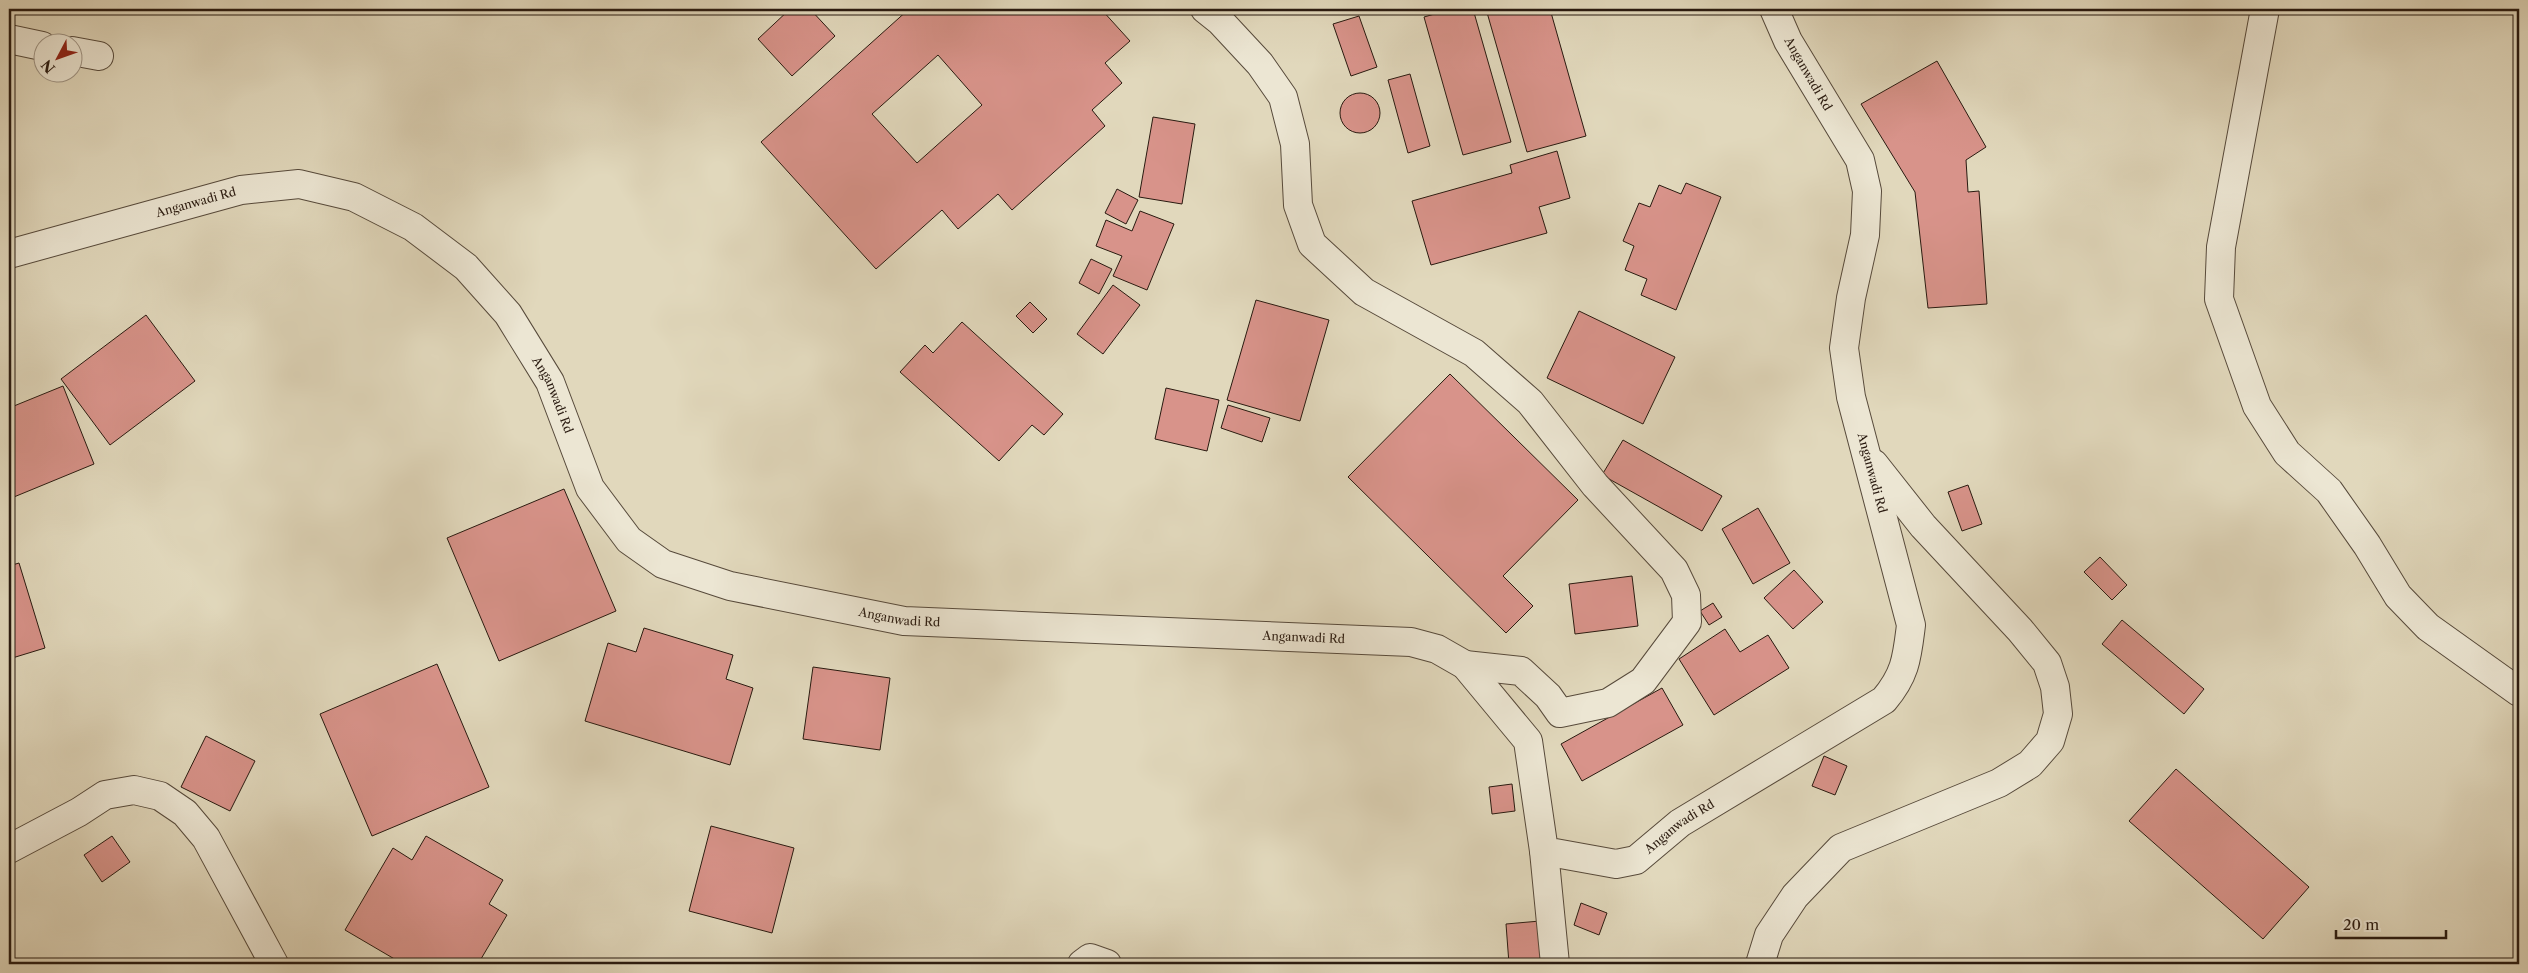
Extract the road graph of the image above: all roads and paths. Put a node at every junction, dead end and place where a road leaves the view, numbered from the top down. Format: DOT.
graph roads {
  1 [pos="1205,9"];
  2 [pos="1774,9"];
  3 [pos="2265,9"];
  4 [pos="9,38"];
  5 [pos="32,44"];
  6 [pos="82,53"];
  7 [pos="100,56"];
  8 [pos="9,254"];
  9 [pos="1866,453"];
  10 [pos="1465,665"];
  11 [pos="2519,692"];
  12 [pos="9,848"];
  13 [pos="1544,850"];
  14 [pos="274,964"];
  15 [pos="1082,964"];
  16 [pos="1107,964"];
  17 [pos="1555,964"];
  18 [pos="1760,964"];
  1 -- 10 [label="street"];
  2 -- 9 [label="street, Anganwadi Rd"];
  3 -- 11 [label="street"];
  4 -- 5 [label="street"];
  6 -- 7 [label="street"];
  8 -- 10 [label="street, Anganwadi Rd"];
  9 -- 13 [label="street, Anganwadi Rd"];
  9 -- 18 [label="street"];
  10 -- 13 [label="street, Anganwadi Rd"];
  12 -- 14 [label="street"];
  13 -- 17 [label="street"];
  15 -- 16 [label="street"];
}
